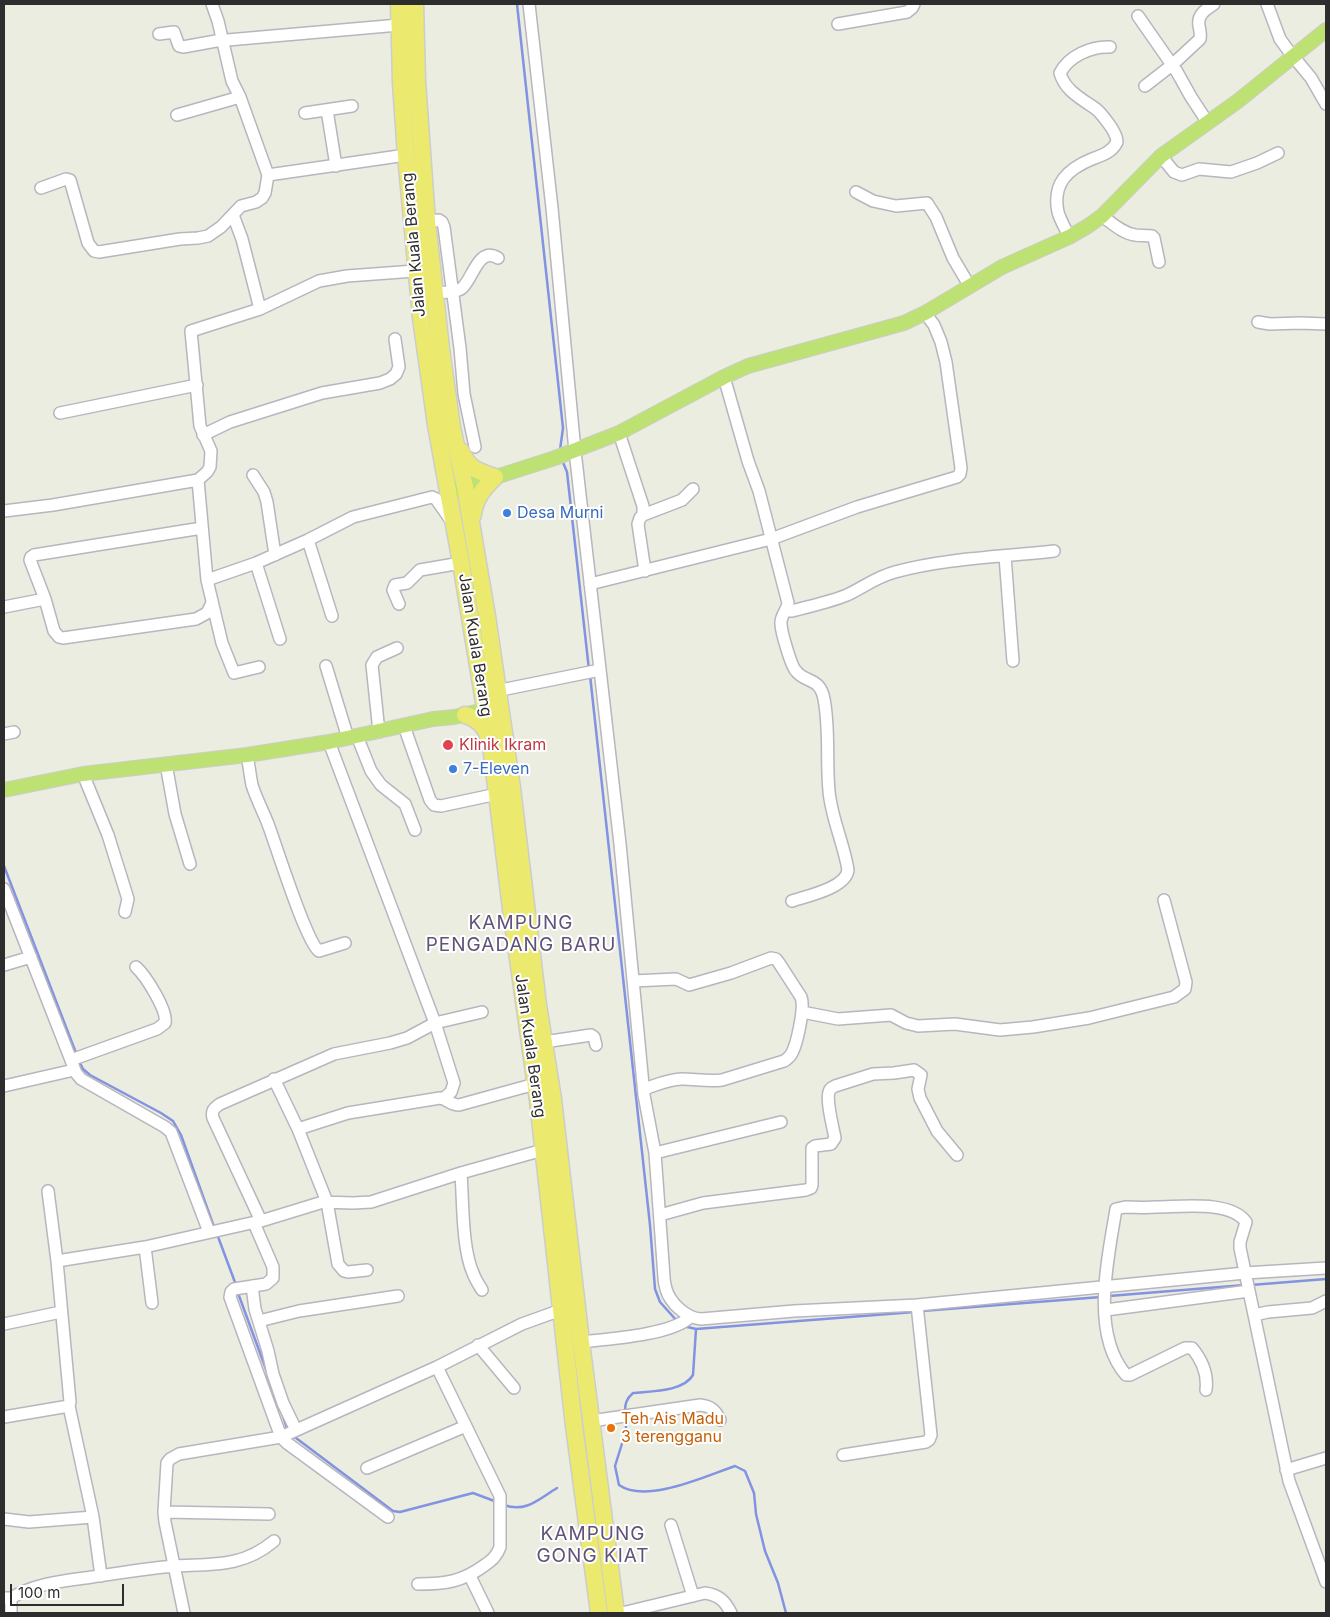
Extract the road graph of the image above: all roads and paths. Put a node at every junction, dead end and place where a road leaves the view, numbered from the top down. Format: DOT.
graph roads {
  1 [pos="212,4"];
  2 [pos="399,4"];
  3 [pos="415,4"];
  4 [pos="530,4"];
  5 [pos="914,4"];
  6 [pos="1214,4"];
  7 [pos="1267,4"];
  8 [pos="1138,16"];
  9 [pos="838,24"];
  10 [pos="399,25"];
  11 [pos="1326,30"];
  12 [pos="159,34"];
  13 [pos="222,41"];
  14 [pos="1110,47"];
  15 [pos="1293,57"];
  16 [pos="1172,65"];
  17 [pos="1145,86"];
  18 [pos="240,97"];
  19 [pos="1326,104"];
  20 [pos="352,106"];
  21 [pos="327,110"];
  22 [pos="305,113"];
  23 [pos="177,115"];
  24 [pos="1208,124"];
  25 [pos="1278,153"];
  26 [pos="406,155"];
  27 [pos="1161,156"];
  28 [pos="336,166"];
  29 [pos="268,175"];
  30 [pos="41,188"];
  31 [pos="856,192"];
  32 [pos="233,215"];
  33 [pos="1102,216"];
  34 [pos="428,222"];
  35 [pos="1069,237"];
  36 [pos="498,258"];
  37 [pos="1159,262"];
  38 [pos="415,271"];
  39 [pos="969,285"];
  40 [pos="452,291"];
  41 [pos="435,293"];
  42 [pos="260,309"];
  43 [pos="925,313"];
  44 [pos="1258,322"];
  45 [pos="1326,324"];
  46 [pos="395,339"];
  47 [pos="460,348"];
  48 [pos="441,349"];
  49 [pos="724,377"];
  50 [pos="196,385"];
  51 [pos="456,395"];
  52 [pos="60,413"];
  53 [pos="444,426"];
  54 [pos="620,433"];
  55 [pos="203,435"];
  56 [pos="475,447"];
  57 [pos="573,452"];
  58 [pos="253,475"];
  59 [pos="495,477"];
  60 [pos="198,480"];
  61 [pos="465,487"];
  62 [pos="693,489"];
  63 [pos="449,492"];
  64 [pos="4,511"];
  65 [pos="643,515"];
  66 [pos="455,526"];
  67 [pos="202,528"];
  68 [pos="771,539"];
  69 [pos="308,540"];
  70 [pos="475,545"];
  71 [pos="1054,551"];
  72 [pos="275,555"];
  73 [pos="1005,556"];
  74 [pos="462,562"];
  75 [pos="256,563"];
  76 [pos="645,571"];
  77 [pos="207,580"];
  78 [pos="590,584"];
  79 [pos="45,599"];
  80 [pos="212,603"];
  81 [pos="399,604"];
  82 [pos="4,607"];
  83 [pos="785,611"];
  84 [pos="332,616"];
  85 [pos="280,639"];
  86 [pos="397,648"];
  87 [pos="1013,661"];
  88 [pos="326,666"];
  89 [pos="259,667"];
  90 [pos="597,671"];
  91 [pos="481,679"];
  92 [pos="495,701"];
  93 [pos="463,712"];
  94 [pos="404,726"];
  95 [pos="379,732"];
  96 [pos="353,737"];
  97 [pos="329,742"];
  98 [pos="491,745"];
  99 [pos="247,755"];
  100 [pos="166,764"];
  101 [pos="83,774"];
  102 [pos="4,790"];
  103 [pos="497,794"];
  104 [pos="415,830"];
  105 [pos="190,864"];
  106 [pos="4,889"];
  107 [pos="1164,900"];
  108 [pos="792,901"];
  109 [pos="125,912"];
  110 [pos="345,943"];
  111 [pos="31,956"];
  112 [pos="4,965"];
  113 [pos="136,967"];
  114 [pos="633,982"];
  115 [pos="482,1012"];
  116 [pos="802,1012"];
  117 [pos="435,1023"];
  118 [pos="544,1042"];
  119 [pos="596,1044"];
  120 [pos="76,1061"];
  121 [pos="274,1079"];
  122 [pos="535,1084"];
  123 [pos="4,1086"];
  124 [pos="644,1089"];
  125 [pos="444,1098"];
  126 [pos="781,1122"];
  127 [pos="298,1130"];
  128 [pos="543,1150"];
  129 [pos="655,1153"];
  130 [pos="957,1155"];
  131 [pos="461,1173"];
  132 [pos="48,1191"];
  133 [pos="327,1202"];
  134 [pos="660,1215"];
  135 [pos="258,1222"];
  136 [pos="214,1231"];
  137 [pos="145,1247"];
  138 [pos="57,1261"];
  139 [pos="1326,1268"];
  140 [pos="367,1270"];
  141 [pos="1247,1283"];
  142 [pos="248,1286"];
  143 [pos="482,1290"];
  144 [pos="398,1296"];
  145 [pos="1105,1298"];
  146 [pos="1326,1301"];
  147 [pos="152,1303"];
  148 [pos="561,1310"];
  149 [pos="917,1311"];
  150 [pos="61,1312"];
  151 [pos="1254,1315"];
  152 [pos="688,1319"];
  153 [pos="259,1321"];
  154 [pos="4,1324"];
  155 [pos="582,1342"];
  156 [pos="478,1345"];
  157 [pos="437,1367"];
  158 [pos="514,1388"];
  159 [pos="1206,1390"];
  160 [pos="69,1406"];
  161 [pos="4,1417"];
  162 [pos="591,1420"];
  163 [pos="720,1420"];
  164 [pos="466,1426"];
  165 [pos="289,1434"];
  166 [pos="843,1455"];
  167 [pos="1326,1458"];
  168 [pos="367,1468"];
  169 [pos="1286,1470"];
  170 [pos="164,1512"];
  171 [pos="268,1514"];
  172 [pos="388,1516"];
  173 [pos="92,1517"];
  174 [pos="4,1519"];
  175 [pos="671,1525"];
  176 [pos="274,1541"];
  177 [pos="175,1566"];
  178 [pos="101,1576"];
  179 [pos="470,1576"];
  180 [pos="1326,1582"];
  181 [pos="418,1584"];
  182 [pos="693,1596"];
  183 [pos="7,1598"];
  184 [pos="12,1613"];
  185 [pos="184,1613"];
  186 [pos="488,1613"];
  187 [pos="599,1613"];
  188 [pos="616,1613"];
  189 [pos="622,1613"];
  190 [pos="731,1613"];
  1 -- 13 [label="street"];
  2 -- 10 [label="highway, Jalan Kuala Berang"];
  3 -- 34 [label="highway, Jalan Kuala Berang"];
  4 -- 57 [label="street"];
  5 -- 9 [label="street"];
  6 -- 16 [label="street"];
  7 -- 15 [label="street"];
  8 -- 16 [label="street"];
  10 -- 13 [label="street"];
  10 -- 26 [label="highway, Jalan Kuala Berang"];
  11 -- 15 [label="main road"];
  12 -- 13 [label="street"];
  13 -- 18 [label="street"];
  14 -- 35 [label="street"];
  15 -- 19 [label="street"];
  15 -- 24 [label="main road"];
  16 -- 17 [label="street"];
  16 -- 24 [label="street"];
  18 -- 23 [label="street"];
  18 -- 29 [label="street"];
  20 -- 21 [label="street"];
  21 -- 22 [label="street"];
  21 -- 28 [label="street"];
  24 -- 27 [label="main road"];
  25 -- 27 [label="street"];
  26 -- 28 [label="street"];
  26 -- 38 [label="highway, Jalan Kuala Berang"];
  27 -- 33 [label="main road"];
  28 -- 29 [label="street"];
  29 -- 32 [label="street"];
  30 -- 32 [label="street"];
  31 -- 39 [label="street"];
  32 -- 42 [label="street"];
  33 -- 35 [label="main road"];
  33 -- 37 [label="street"];
  34 -- 40 [label="street"];
  34 -- 41 [label="highway, Jalan Kuala Berang"];
  35 -- 39 [label="main road"];
  36 -- 40 [label="street"];
  38 -- 42 [label="street"];
  38 -- 53 [label="highway, Jalan Kuala Berang"];
  39 -- 43 [label="main road"];
  40 -- 41 [label="street"];
  40 -- 47 [label="street"];
  41 -- 48 [label="highway, Jalan Kuala Berang"];
  42 -- 50 [label="street"];
  43 -- 49 [label="main road"];
  43 -- 68 [label="street"];
  44 -- 45 [label="street"];
  46 -- 55 [label="street"];
  47 -- 48 [label="street"];
  47 -- 51 [label="street"];
  48 -- 51 [label="highway, Jalan Kuala Berang"];
  49 -- 54 [label="main road"];
  49 -- 68 [label="street"];
  50 -- 52 [label="street"];
  50 -- 55 [label="street"];
  51 -- 53 [label="highway, Jalan Kuala Berang"];
  51 -- 56 [label="street"];
  53 -- 59 [label="highway"];
  53 -- 61 [label="highway, Jalan Kuala Berang"];
  53 -- 63 [label="highway, Jalan Kuala Berang"];
  54 -- 57 [label="main road"];
  54 -- 65 [label="street"];
  55 -- 60 [label="street"];
  57 -- 59 [label="main road"];
  57 -- 78 [label="street"];
  58 -- 72 [label="street"];
  59 -- 61 [label="main road"];
  59 -- 70 [label="highway"];
  60 -- 64 [label="street"];
  60 -- 67 [label="street"];
  61 -- 63 [label="main road"];
  61 -- 70 [label="highway, Jalan Kuala Berang"];
  62 -- 65 [label="street"];
  63 -- 66 [label="highway, Jalan Kuala Berang"];
  65 -- 76 [label="street"];
  66 -- 69 [label="street"];
  66 -- 74 [label="highway, Jalan Kuala Berang"];
  67 -- 77 [label="street"];
  67 -- 79 [label="street"];
  68 -- 76 [label="street"];
  68 -- 83 [label="street"];
  69 -- 72 [label="street"];
  69 -- 84 [label="street"];
  70 -- 92 [label="highway, Jalan Kuala Berang"];
  71 -- 73 [label="street"];
  72 -- 75 [label="street"];
  73 -- 83 [label="street"];
  73 -- 87 [label="street"];
  74 -- 81 [label="street"];
  74 -- 91 [label="highway, Jalan Kuala Berang"];
  75 -- 77 [label="street"];
  75 -- 85 [label="street"];
  76 -- 78 [label="street"];
  77 -- 80 [label="street"];
  78 -- 90 [label="street"];
  79 -- 80 [label="street"];
  79 -- 82 [label="street"];
  80 -- 89 [label="street"];
  83 -- 108 [label="street"];
  86 -- 95 [label="street"];
  88 -- 96 [label="street"];
  90 -- 92 [label="street"];
  90 -- 114 [label="street"];
  91 -- 92 [label="highway, Jalan Kuala Berang"];
  91 -- 93 [label="highway"];
  92 -- 93 [label="main road"];
  92 -- 98 [label="highway, Jalan Kuala Berang"];
  92 -- 118 [label="highway, Jalan Kuala Berang"];
  93 -- 94 [label="main road"];
  93 -- 98 [label="highway"];
  94 -- 95 [label="main road"];
  94 -- 103 [label="street"];
  95 -- 96 [label="main road"];
  96 -- 97 [label="main road"];
  96 -- 104 [label="street"];
  97 -- 99 [label="main road"];
  97 -- 117 [label="street"];
  98 -- 103 [label="highway, Jalan Kuala Berang"];
  99 -- 100 [label="main road"];
  99 -- 110 [label="street"];
  100 -- 101 [label="main road"];
  100 -- 105 [label="street"];
  101 -- 102 [label="main road"];
  101 -- 109 [label="street"];
  103 -- 122 [label="highway, Jalan Kuala Berang"];
  106 -- 111 [label="street"];
  107 -- 116 [label="street"];
  111 -- 112 [label="street"];
  111 -- 120 [label="street"];
  113 -- 120 [label="street"];
  114 -- 116 [label="street"];
  114 -- 124 [label="street"];
  115 -- 117 [label="street"];
  116 -- 124 [label="street"];
  117 -- 121 [label="street"];
  117 -- 125 [label="street"];
  118 -- 119 [label="street"];
  118 -- 155 [label="highway, Jalan Kuala Berang"];
  120 -- 123 [label="street"];
  120 -- 136 [label="street"];
  121 -- 127 [label="street"];
  121 -- 135 [label="street"];
  122 -- 125 [label="street"];
  122 -- 128 [label="highway, Jalan Kuala Berang"];
  124 -- 129 [label="street"];
  125 -- 127 [label="street"];
  126 -- 129 [label="street"];
  127 -- 133 [label="street"];
  128 -- 131 [label="street"];
  128 -- 148 [label="highway, Jalan Kuala Berang"];
  129 -- 134 [label="street"];
  130 -- 134 [label="street"];
  131 -- 133 [label="street"];
  131 -- 143 [label="street"];
  132 -- 138 [label="street"];
  133 -- 135 [label="street"];
  133 -- 140 [label="street"];
  134 -- 152 [label="street"];
  135 -- 136 [label="street"];
  135 -- 142 [label="street"];
  136 -- 137 [label="street"];
  137 -- 138 [label="street"];
  137 -- 147 [label="street"];
  138 -- 150 [label="street"];
  139 -- 141 [label="street"];
  141 -- 145 [label="street"];
  141 -- 145 [label="street"];
  141 -- 145 [label="street"];
  141 -- 151 [label="street"];
  142 -- 153 [label="street"];
  142 -- 165 [label="street"];
  144 -- 153 [label="street"];
  145 -- 149 [label="street"];
  145 -- 159 [label="street"];
  146 -- 151 [label="street"];
  148 -- 156 [label="street"];
  148 -- 187 [label="highway, Jalan Kuala Berang"];
  149 -- 152 [label="street"];
  149 -- 166 [label="street"];
  150 -- 154 [label="street"];
  150 -- 160 [label="street"];
  151 -- 169 [label="street"];
  152 -- 155 [label="street"];
  153 -- 165 [label="street"];
  155 -- 162 [label="highway, Jalan Kuala Berang"];
  156 -- 157 [label="street"];
  156 -- 158 [label="street"];
  157 -- 164 [label="street"];
  157 -- 165 [label="street"];
  160 -- 161 [label="street"];
  160 -- 173 [label="street"];
  162 -- 163 [label="street"];
  162 -- 188 [label="highway, Jalan Kuala Berang"];
  164 -- 168 [label="street"];
  164 -- 179 [label="street"];
  165 -- 170 [label="street"];
  165 -- 172 [label="street"];
  167 -- 169 [label="street"];
  169 -- 180 [label="street"];
  170 -- 171 [label="street"];
  170 -- 177 [label="street"];
  173 -- 174 [label="street"];
  173 -- 178 [label="street"];
  175 -- 182 [label="street"];
  176 -- 177 [label="street"];
  177 -- 178 [label="street"];
  177 -- 185 [label="street"];
  178 -- 183 [label="street"];
  179 -- 181 [label="street"];
  179 -- 186 [label="street"];
  182 -- 189 [label="street"];
  182 -- 190 [label="street"];
  183 -- 184 [label="street"];
}
